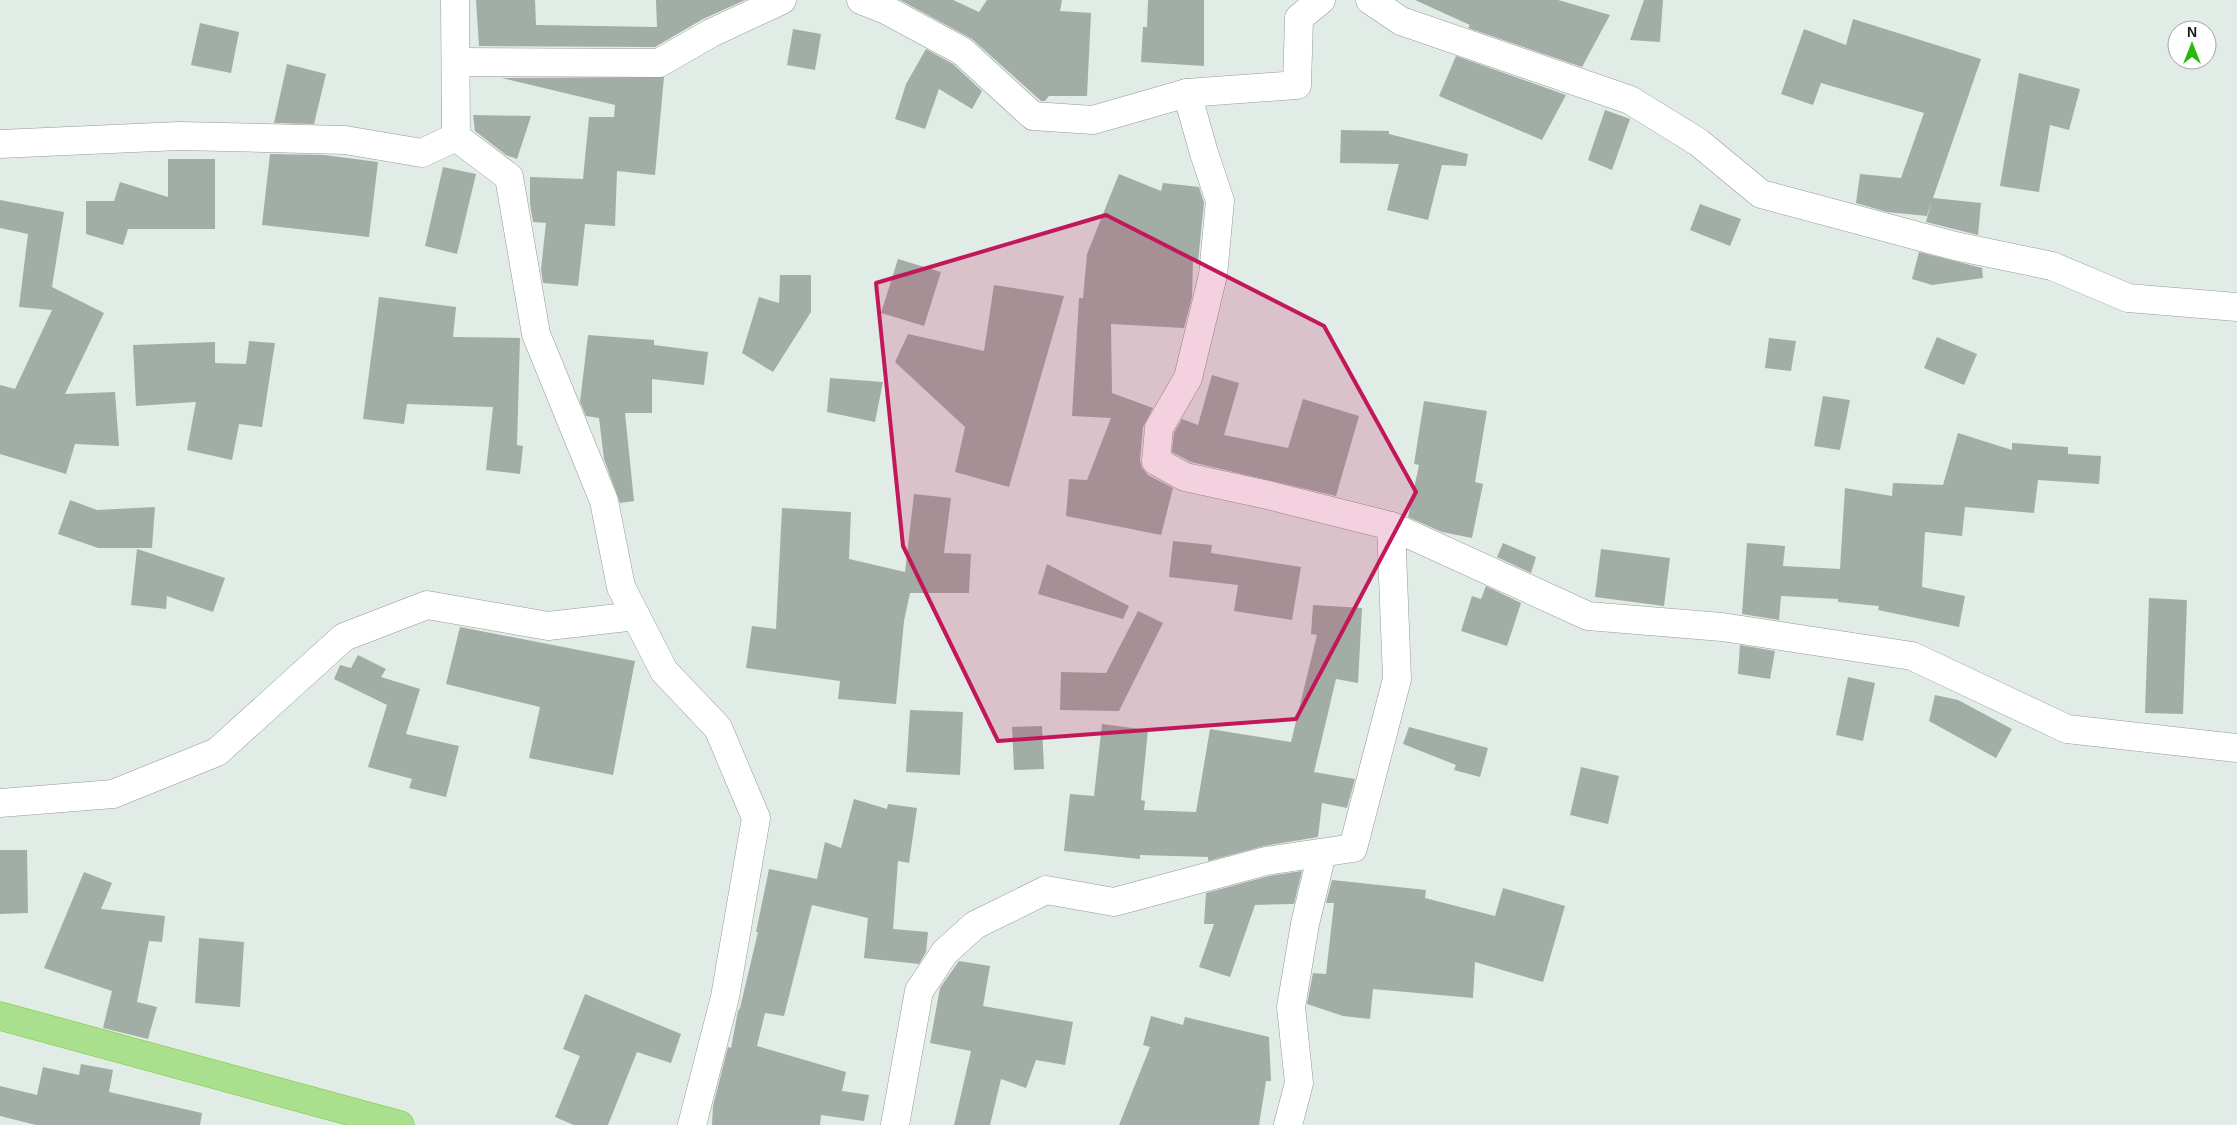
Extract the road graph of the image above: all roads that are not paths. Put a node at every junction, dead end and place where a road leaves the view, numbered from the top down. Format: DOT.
graph roads {
  1 [pos="455,0"];
  2 [pos="782,0"];
  3 [pos="861,0"];
  4 [pos="1320,0"];
  5 [pos="1370,0"];
  6 [pos="456,62"];
  7 [pos="1187,93"];
  8 [pos="456,137"];
  9 [pos="0,144"];
  10 [pos="2237,307"];
  11 [pos="1391,526"];
  12 [pos="636,616"];
  13 [pos="2237,748"];
  14 [pos="0,803"];
  15 [pos="1322,853"];
  16 [pos="0,1016"];
  17 [pos="400,1125"];
  18 [pos="692,1125"];
  19 [pos="895,1125"];
  20 [pos="1288,1125"];
  1 -- 6 [label="street"];
  2 -- 6 [label="street"];
  3 -- 7 [label="street"];
  4 -- 7 [label="street"];
  5 -- 10 [label="street"];
  6 -- 8 [label="street"];
  7 -- 11 [label="street"];
  8 -- 9 [label="street"];
  8 -- 12 [label="street"];
  11 -- 13 [label="street"];
  11 -- 15 [label="street"];
  12 -- 14 [label="street"];
  12 -- 18 [label="street"];
  15 -- 19 [label="street"];
  15 -- 20 [label="street"];
  16 -- 17 [label="highway"];
}
